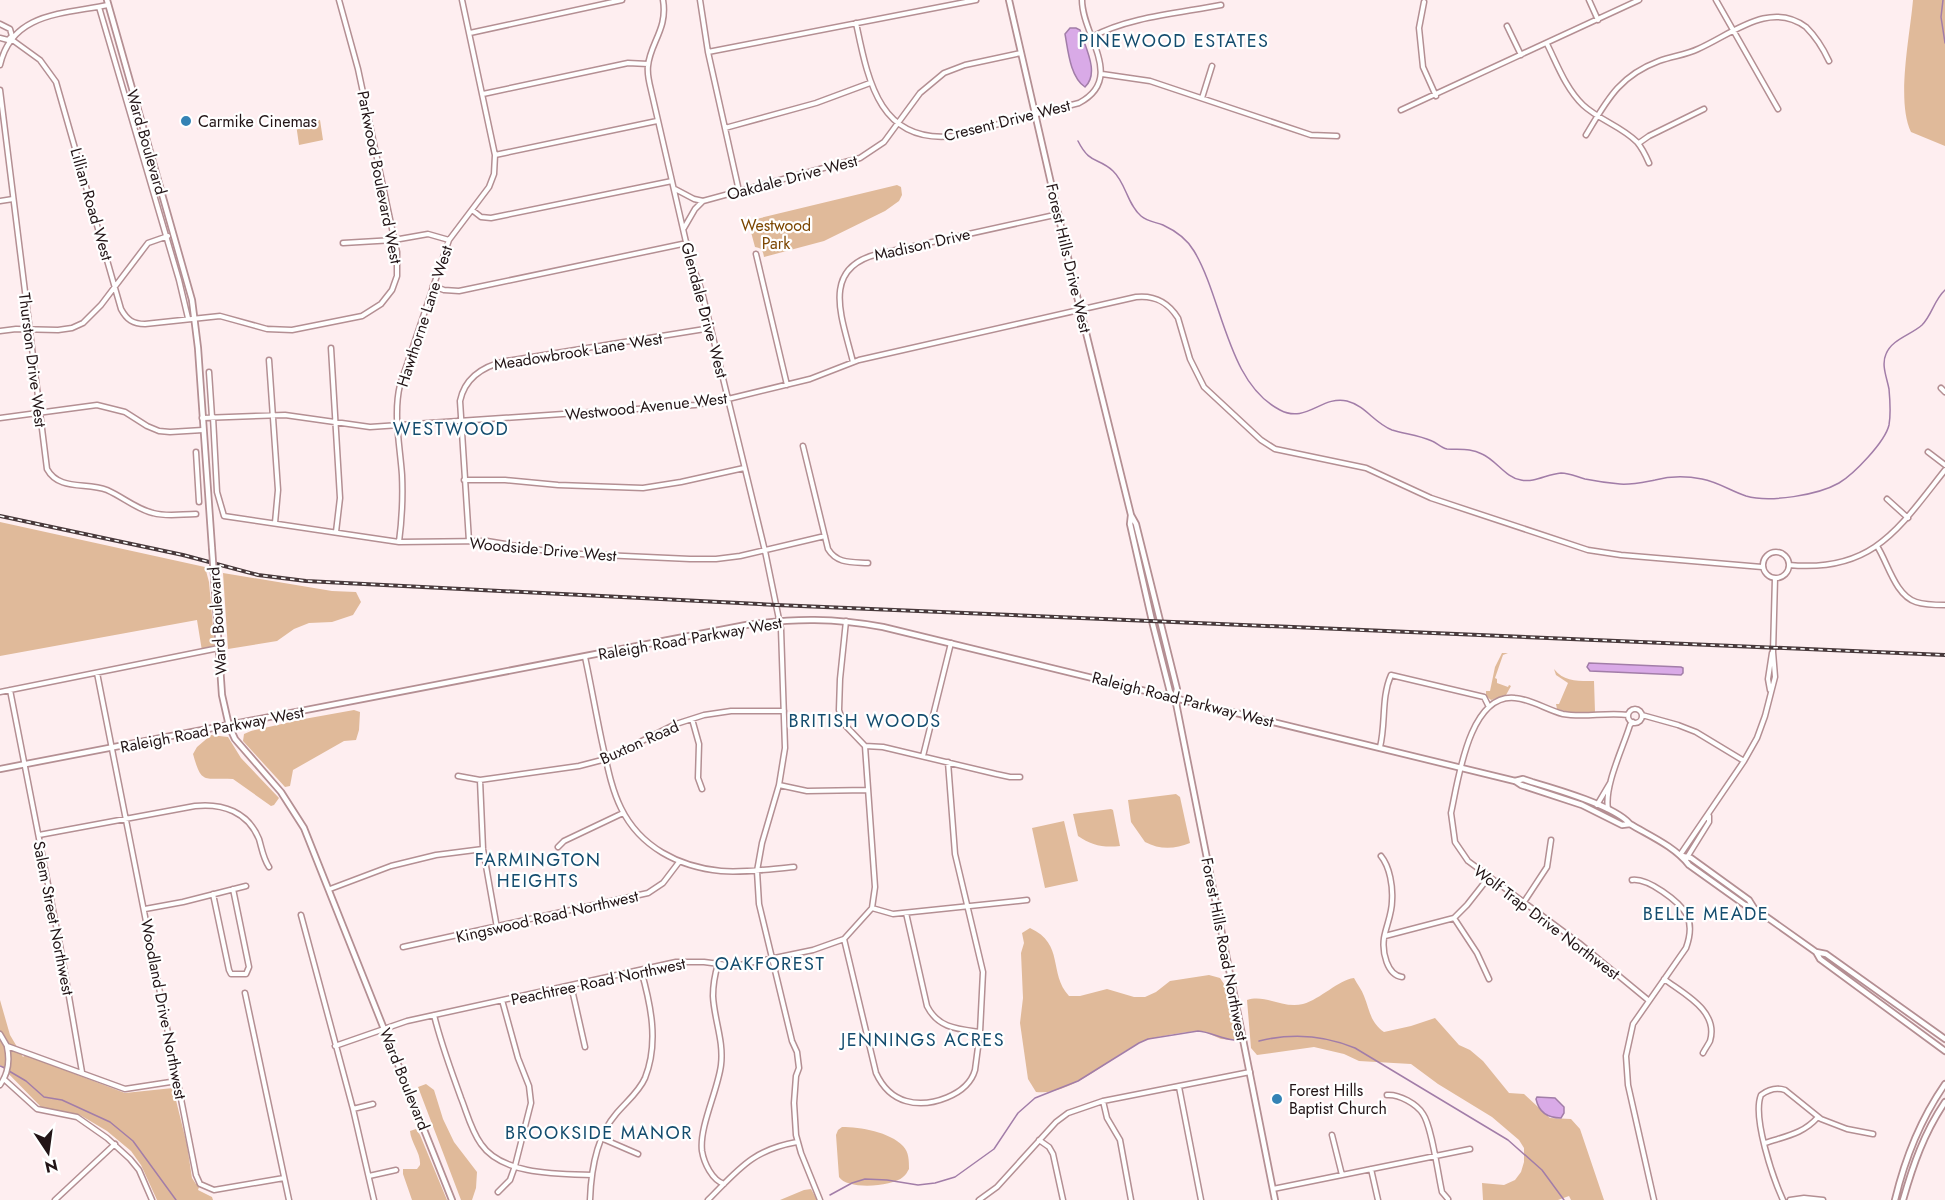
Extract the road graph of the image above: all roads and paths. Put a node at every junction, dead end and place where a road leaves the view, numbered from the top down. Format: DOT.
graph roads {
  1 [pos="339,0"];
  2 [pos="462,0"];
  3 [pos="622,0"];
  4 [pos="663,0"];
  5 [pos="700,0"];
  6 [pos="976,0"];
  7 [pos="1009,0"];
  8 [pos="1082,0"];
  9 [pos="1589,0"];
  10 [pos="1639,0"];
  11 [pos="1716,0"];
  12 [pos="1424,2"];
  13 [pos="107,3"];
  14 [pos="1221,4"];
  15 [pos="99,7"];
  16 [pos="1598,20"];
  17 [pos="856,23"];
  18 [pos="0,24"];
  19 [pos="1507,26"];
  20 [pos="1733,29"];
  21 [pos="470,33"];
  22 [pos="1092,37"];
  23 [pos="0,38"];
  24 [pos="11,39"];
  25 [pos="1547,44"];
  26 [pos="708,52"];
  27 [pos="1021,53"];
  28 [pos="1521,55"];
  29 [pos="1829,61"];
  30 [pos="648,64"];
  31 [pos="0,65"];
  32 [pos="1212,66"];
  33 [pos="1102,74"];
  34 [pos="870,83"];
  35 [pos="0,90"];
  36 [pos="483,94"];
  37 [pos="1436,96"];
  38 [pos="1202,98"];
  39 [pos="1704,109"];
  40 [pos="1778,109"];
  41 [pos="1401,110"];
  42 [pos="1035,114"];
  43 [pos="1598,116"];
  44 [pos="657,121"];
  45 [pos="899,123"];
  46 [pos="725,128"];
  47 [pos="1586,135"];
  48 [pos="1337,136"];
  49 [pos="1639,143"];
  50 [pos="495,155"];
  51 [pos="1649,163"];
  52 [pos="672,181"];
  53 [pos="674,188"];
  54 [pos="739,191"];
  55 [pos="13,199"];
  56 [pos="0,201"];
  57 [pos="703,201"];
  58 [pos="472,209"];
  59 [pos="1059,214"];
  60 [pos="684,228"];
  61 [pos="174,234"];
  62 [pos="166,236"];
  63 [pos="394,240"];
  64 [pos="449,240"];
  65 [pos="343,243"];
  66 [pos="687,243"];
  67 [pos="756,254"];
  68 [pos="115,286"];
  69 [pos="434,286"];
  70 [pos="1080,310"];
  71 [pos="195,317"];
  72 [pos="188,318"];
  73 [pos="711,328"];
  74 [pos="28,329"];
  75 [pos="0,331"];
  76 [pos="331,348"];
  77 [pos="269,360"];
  78 [pos="853,362"];
  79 [pos="209,372"];
  80 [pos="787,385"];
  81 [pos="728,399"];
  82 [pos="40,413"];
  83 [pos="273,416"];
  84 [pos="212,417"];
  85 [pos="0,418"];
  86 [pos="202,418"];
  87 [pos="460,421"];
  88 [pos="336,423"];
  89 [pos="398,426"];
  90 [pos="203,430"];
  91 [pos="803,446"];
  92 [pos="196,452"];
  93 [pos="1928,452"];
  94 [pos="1945,465"];
  95 [pos="744,468"];
  96 [pos="198,470"];
  97 [pos="206,470"];
  98 [pos="1945,470"];
  99 [pos="464,480"];
  100 [pos="1887,499"];
  101 [pos="199,502"];
  102 [pos="196,514"];
  103 [pos="1131,515"];
  104 [pos="1908,518"];
  105 [pos="275,523"];
  106 [pos="336,532"];
  107 [pos="825,536"];
  108 [pos="469,541"];
  109 [pos="399,542"];
  110 [pos="1877,546"];
  111 [pos="765,551"];
  112 [pos="868,563"];
  113 [pos="1789,565"];
  114 [pos="1762,567"];
  115 [pos="1775,578"];
  116 [pos="1945,605"];
  117 [pos="846,620"];
  118 [pos="780,621"];
  119 [pos="951,643"];
  120 [pos="219,648"];
  121 [pos="585,657"];
  122 [pos="97,673"];
  123 [pos="10,690"];
  124 [pos="0,692"];
  125 [pos="1175,698"];
  126 [pos="1489,707"];
  127 [pos="784,711"];
  128 [pos="1628,715"];
  129 [pos="1642,715"];
  130 [pos="692,719"];
  131 [pos="1633,722"];
  132 [pos="229,726"];
  133 [pos="865,746"];
  134 [pos="1380,747"];
  135 [pos="112,748"];
  136 [pos="923,756"];
  137 [pos="606,759"];
  138 [pos="1744,761"];
  139 [pos="948,762"];
  140 [pos="25,765"];
  141 [pos="1462,768"];
  142 [pos="0,769"];
  143 [pos="458,776"];
  144 [pos="1020,777"];
  145 [pos="480,780"];
  146 [pos="1515,781"];
  147 [pos="1610,783"];
  148 [pos="779,785"];
  149 [pos="702,789"];
  150 [pos="868,790"];
  151 [pos="1597,805"];
  152 [pos="1608,810"];
  153 [pos="623,813"];
  154 [pos="126,819"];
  155 [pos="1630,824"];
  156 [pos="39,836"];
  157 [pos="1551,840"];
  158 [pos="558,847"];
  159 [pos="483,849"];
  160 [pos="1381,856"];
  161 [pos="1684,857"];
  162 [pos="679,862"];
  163 [pos="269,867"];
  164 [pos="794,867"];
  165 [pos="757,871"];
  166 [pos="1489,877"];
  167 [pos="1632,880"];
  168 [pos="246,886"];
  169 [pos="233,889"];
  170 [pos="330,889"];
  171 [pos="213,894"];
  172 [pos="1028,900"];
  173 [pos="1524,902"];
  174 [pos="968,906"];
  175 [pos="872,908"];
  176 [pos="145,909"];
  177 [pos="906,913"];
  178 [pos="301,915"];
  179 [pos="1454,918"];
  180 [pos="497,928"];
  181 [pos="1385,936"];
  182 [pos="844,939"];
  183 [pos="403,947"];
  184 [pos="1815,952"];
  185 [pos="773,960"];
  186 [pos="718,964"];
  187 [pos="641,970"];
  188 [pos="1402,977"];
  189 [pos="1664,979"];
  190 [pos="1489,980"];
  191 [pos="571,985"];
  192 [pos="245,993"];
  193 [pos="502,1000"];
  194 [pos="1648,1000"];
  195 [pos="434,1015"];
  196 [pos="384,1028"];
  197 [pos="980,1032"];
  198 [pos="0,1034"];
  199 [pos="1945,1039"];
  200 [pos="7,1046"];
  201 [pos="335,1046"];
  202 [pos="585,1047"];
  203 [pos="1945,1051"];
  204 [pos="1703,1053"];
  205 [pos="82,1072"];
  206 [pos="1250,1072"];
  207 [pos="5,1080"];
  208 [pos="177,1082"];
  209 [pos="1945,1084"];
  210 [pos="0,1085"];
  211 [pos="1179,1087"];
  212 [pos="1387,1095"];
  213 [pos="1103,1101"];
  214 [pos="1945,1102"];
  215 [pos="373,1104"];
  216 [pos="353,1109"];
  217 [pos="1818,1117"];
  218 [pos="1873,1134"];
  219 [pos="1332,1135"];
  220 [pos="601,1138"];
  221 [pos="1040,1140"];
  222 [pos="797,1142"];
  223 [pos="1765,1143"];
  224 [pos="115,1144"];
  225 [pos="1470,1149"];
  226 [pos="638,1154"];
  227 [pos="1434,1157"];
  228 [pos="515,1167"];
  229 [pos="1371,1169"];
  230 [pos="396,1170"];
  231 [pos="592,1175"];
  232 [pos="1341,1175"];
  233 [pos="369,1176"];
  234 [pos="284,1178"];
  235 [pos="724,1184"];
  236 [pos="1273,1189"];
  237 [pos="498,1192"];
  238 [pos="1448,1199"];
  239 [pos="55,1200"];
  240 [pos="152,1200"];
  241 [pos="289,1200"];
  242 [pos="374,1200"];
  243 [pos="452,1200"];
  244 [pos="590,1200"];
  245 [pos="708,1200"];
  246 [pos="820,1200"];
  247 [pos="979,1200"];
  248 [pos="1063,1200"];
  249 [pos="1131,1200"];
  250 [pos="1201,1200"];
  251 [pos="1275,1200"];
  252 [pos="1378,1200"];
  253 [pos="1654,1200"];
  254 [pos="1783,1200"];
  255 [pos="1790,1200"];
  256 [pos="1823,1200"];
  257 [pos="1895,1200"];
  258 [pos="1903,1200"];
  1 -- 63 [label="street, Parkwood Boulevard West"];
  2 -- 21 [label="street, Hawthorne Lane West"];
  3 -- 21 [label="street"];
  4 -- 30 [label="street, Glendale Drive West"];
  5 -- 26 [label="street"];
  6 -- 17 [label="street"];
  7 -- 27 [label="main road, Forest Hills Drive West"];
  8 -- 22 [label="street"];
  9 -- 16 [label="street"];
  10 -- 16 [label="street"];
  11 -- 20 [label="street"];
  12 -- 37 [label="street"];
  13 -- 15 [label="street"];
  13 -- 61 [label="main road, Ward Boulevard"];
  14 -- 22 [label="street"];
  15 -- 24 [label="street"];
  15 -- 62 [label="street"];
  16 -- 25 [label="street"];
  17 -- 26 [label="street"];
  17 -- 34 [label="street, Cresent Drive West"];
  18 -- 24 [label="street"];
  19 -- 28 [label="street"];
  20 -- 29 [label="street"];
  20 -- 40 [label="street"];
  20 -- 43 [label="street"];
  21 -- 36 [label="street, Hawthorne Lane West"];
  22 -- 33 [label="street"];
  23 -- 24 [label="street"];
  24 -- 31 [label="street"];
  24 -- 68 [label="street, Lillian Road West"];
  25 -- 28 [label="street"];
  25 -- 43 [label="street"];
  26 -- 46 [label="street"];
  27 -- 42 [label="main road, Forest Hills Drive West"];
  27 -- 45 [label="street, Oakdale Drive West"];
  28 -- 37 [label="street"];
  30 -- 36 [label="street"];
  30 -- 44 [label="street, Glendale Drive West"];
  32 -- 38 [label="street"];
  33 -- 38 [label="street"];
  33 -- 42 [label="street, Cresent Drive West"];
  34 -- 45 [label="street, Cresent Drive West"];
  34 -- 46 [label="street"];
  35 -- 55 [label="street, Thurston Drive West"];
  36 -- 50 [label="street, Hawthorne Lane West"];
  37 -- 41 [label="street"];
  38 -- 48 [label="street"];
  39 -- 49 [label="street"];
  42 -- 45 [label="street, Cresent Drive West"];
  42 -- 59 [label="main road, Forest Hills Drive West"];
  43 -- 47 [label="street"];
  43 -- 49 [label="street"];
  44 -- 50 [label="street"];
  44 -- 52 [label="street, Glendale Drive West"];
  45 -- 54 [label="street, Oakdale Drive West"];
  46 -- 54 [label="street"];
  49 -- 51 [label="street"];
  50 -- 58 [label="street, Hawthorne Lane West"];
  52 -- 53 [label="street, Glendale Drive West"];
  52 -- 58 [label="street"];
  53 -- 57 [label="street, Oakdale Drive West"];
  53 -- 60 [label="street, Glendale Drive West"];
  54 -- 57 [label="street, Oakdale Drive West"];
  55 -- 56 [label="street"];
  55 -- 74 [label="street, Thurston Drive West"];
  57 -- 60 [label="street, Oakdale Drive West"];
  58 -- 64 [label="street, Hawthorne Lane West"];
  59 -- 70 [label="main road, Forest Hills Drive West"];
  59 -- 78 [label="street, Madison Drive"];
  60 -- 66 [label="street, Glendale Drive West"];
  61 -- 62 [label="street"];
  61 -- 71 [label="main road, Ward Boulevard"];
  62 -- 68 [label="street"];
  62 -- 72 [label="street"];
  63 -- 64 [label="street"];
  63 -- 65 [label="street"];
  63 -- 71 [label="street, Parkwood Boulevard West"];
  64 -- 69 [label="street, Hawthorne Lane West"];
  66 -- 69 [label="street"];
  66 -- 73 [label="street, Glendale Drive West"];
  67 -- 80 [label="street"];
  68 -- 72 [label="street, Lillian Road West"];
  68 -- 74 [label="street"];
  69 -- 89 [label="street, Hawthorne Lane West"];
  70 -- 78 [label="street, Westwood Avenue West"];
  70 -- 103 [label="main road, Forest Hills Drive West"];
  70 -- 114 [label="street, Westwood Avenue West"];
  71 -- 72 [label="street, Lillian Road West"];
  71 -- 86 [label="main road, Ward Boulevard"];
  73 -- 81 [label="street, Glendale Drive West"];
  73 -- 87 [label="street, Meadowbrook Lane West"];
  74 -- 75 [label="street"];
  74 -- 82 [label="street, Thurston Drive West"];
  76 -- 88 [label="street"];
  77 -- 83 [label="street"];
  78 -- 80 [label="street, Westwood Avenue West"];
  79 -- 84 [label="street"];
  80 -- 81 [label="street, Westwood Avenue West"];
  81 -- 87 [label="street, Westwood Avenue West"];
  81 -- 95 [label="street, Glendale Drive West"];
  82 -- 85 [label="street"];
  82 -- 90 [label="street"];
  82 -- 102 [label="street, Thurston Drive West"];
  83 -- 84 [label="street, Westwood Avenue West"];
  83 -- 88 [label="street, Westwood Avenue West"];
  83 -- 105 [label="street"];
  84 -- 86 [label="street, Westwood Avenue West"];
  84 -- 105 [label="street, Woodside Drive West"];
  86 -- 90 [label="main road, Ward Boulevard"];
  87 -- 89 [label="street, Westwood Avenue West"];
  87 -- 99 [label="street, Meadowbrook Lane West"];
  88 -- 89 [label="street, Westwood Avenue West"];
  88 -- 106 [label="street"];
  89 -- 109 [label="street, Hawthorne Lane West"];
  90 -- 97 [label="main road, Ward Boulevard"];
  91 -- 107 [label="street"];
  92 -- 96 [label="street"];
  93 -- 94 [label="street"];
  95 -- 99 [label="street"];
  95 -- 111 [label="street, Glendale Drive West"];
  96 -- 97 [label="street"];
  96 -- 101 [label="street"];
  97 -- 120 [label="main road, Ward Boulevard, bridge"];
  98 -- 104 [label="street"];
  99 -- 108 [label="street, Meadowbrook Lane West"];
  100 -- 104 [label="street"];
  103 -- 125 [label="main road, Forest Hills Drive West"];
  103 -- 125 [label="main road, Forest Hills Drive West"];
  104 -- 110 [label="street"];
  105 -- 106 [label="street, Woodside Drive West"];
  106 -- 109 [label="street, Woodside Drive West"];
  107 -- 111 [label="street, Woodside Drive West"];
  107 -- 112 [label="street"];
  108 -- 109 [label="street, Woodside Drive West"];
  108 -- 111 [label="street, Woodside Drive West"];
  110 -- 113 [label="street"];
  110 -- 116 [label="street"];
  111 -- 118 [label="street, Glendale Drive West"];
  113 -- 114 [label="street"];
  113 -- 115 [label="street"];
  114 -- 115 [label="street"];
  115 -- 138 [label="street"];
  117 -- 118 [label="main road, Raleigh Road Parkway West"];
  117 -- 119 [label="main road, Raleigh Road Parkway West"];
  117 -- 133 [label="street"];
  118 -- 121 [label="main road, Raleigh Road Parkway West"];
  118 -- 127 [label="street, Glendale Drive West"];
  119 -- 125 [label="main road, Raleigh Road Parkway West"];
  119 -- 136 [label="street"];
  120 -- 122 [label="street"];
  120 -- 132 [label="main road, Ward Boulevard"];
  121 -- 132 [label="main road, Raleigh Road Parkway West"];
  121 -- 137 [label="street"];
  122 -- 123 [label="street"];
  122 -- 135 [label="street, Woodland Drive Northwest"];
  123 -- 124 [label="street"];
  123 -- 140 [label="street, Salem Street Northwest"];
  125 -- 134 [label="main road, Raleigh Road Parkway West"];
  125 -- 206 [label="main road, Forest Hills Road Northwest"];
  126 -- 128 [label="street"];
  126 -- 134 [label="street"];
  126 -- 141 [label="street, Wolf Trap Drive Northwest"];
  127 -- 130 [label="street, Buxton Road"];
  127 -- 148 [label="street, Glendale Drive West"];
  128 -- 129 [label="street"];
  128 -- 131 [label="street"];
  129 -- 131 [label="street"];
  129 -- 138 [label="street"];
  130 -- 137 [label="street, Buxton Road"];
  130 -- 149 [label="street"];
  131 -- 147 [label="street"];
  132 -- 135 [label="main road, Raleigh Road Parkway West"];
  132 -- 170 [label="main road, Ward Boulevard"];
  133 -- 136 [label="street"];
  133 -- 150 [label="street"];
  134 -- 141 [label="main road, Raleigh Road Parkway West"];
  135 -- 140 [label="main road, Raleigh Road Parkway West"];
  135 -- 154 [label="street, Woodland Drive Northwest"];
  136 -- 139 [label="street"];
  137 -- 145 [label="street, Buxton Road"];
  137 -- 153 [label="street"];
  138 -- 161 [label="street"];
  139 -- 144 [label="street"];
  139 -- 174 [label="street"];
  140 -- 142 [label="main road, Raleigh Road Parkway West"];
  140 -- 156 [label="street, Salem Street Northwest"];
  141 -- 146 [label="main road, Raleigh Road Parkway West"];
  141 -- 166 [label="street, Wolf Trap Drive Northwest"];
  143 -- 145 [label="street, Buxton Road"];
  145 -- 159 [label="street"];
  146 -- 151 [label="main road, Raleigh Road Parkway West"];
  146 -- 155 [label="main road, Raleigh Road Parkway West"];
  147 -- 151 [label="street"];
  147 -- 152 [label="street"];
  148 -- 150 [label="street"];
  148 -- 165 [label="street, Glendale Drive West"];
  150 -- 175 [label="street"];
  151 -- 152 [label="main road, Raleigh Road Parkway West"];
  152 -- 155 [label="main road, Raleigh Road Parkway West"];
  153 -- 158 [label="street"];
  153 -- 162 [label="street"];
  154 -- 156 [label="street"];
  154 -- 163 [label="street"];
  154 -- 176 [label="street, Woodland Drive Northwest"];
  155 -- 161 [label="main road, Raleigh Road Parkway West"];
  156 -- 205 [label="street, Salem Street Northwest"];
  157 -- 173 [label="street"];
  159 -- 170 [label="street"];
  159 -- 180 [label="street"];
  160 -- 181 [label="street"];
  161 -- 184 [label="main road, Raleigh Road Parkway West"];
  162 -- 165 [label="street"];
  162 -- 180 [label="street, Kingswood Road Northwest"];
  164 -- 165 [label="street"];
  165 -- 185 [label="street, Glendale Drive West"];
  166 -- 173 [label="street, Wolf Trap Drive Northwest"];
  166 -- 179 [label="street"];
  167 -- 189 [label="street"];
  168 -- 169 [label="street"];
  169 -- 171 [label="street"];
  169 -- 171 [label="street"];
  170 -- 196 [label="main road, Ward Boulevard"];
  171 -- 176 [label="street"];
  172 -- 174 [label="street"];
  173 -- 194 [label="street, Wolf Trap Drive Northwest"];
  174 -- 177 [label="street"];
  174 -- 197 [label="street"];
  175 -- 177 [label="street"];
  175 -- 182 [label="street"];
  176 -- 208 [label="street, Woodland Drive Northwest"];
  177 -- 197 [label="street"];
  178 -- 201 [label="street"];
  179 -- 181 [label="street"];
  179 -- 190 [label="street"];
  180 -- 183 [label="street, Kingswood Road Northwest"];
  181 -- 188 [label="street"];
  182 -- 185 [label="street, Peachtree Road Northwest"];
  182 -- 197 [label="street"];
  184 -- 199 [label="main road, Raleigh Road Parkway West"];
  184 -- 203 [label="main road, Raleigh Road Parkway West"];
  185 -- 186 [label="street, Peachtree Road Northwest"];
  185 -- 222 [label="street, Glendale Drive West"];
  186 -- 187 [label="street, Peachtree Road Northwest"];
  186 -- 235 [label="street"];
  187 -- 191 [label="street, Peachtree Road Northwest"];
  187 -- 220 [label="street"];
  189 -- 194 [label="street"];
  189 -- 204 [label="street"];
  191 -- 193 [label="street, Peachtree Road Northwest"];
  191 -- 202 [label="street"];
  192 -- 234 [label="street"];
  193 -- 195 [label="street, Peachtree Road Northwest"];
  193 -- 228 [label="street"];
  194 -- 253 [label="street"];
  195 -- 196 [label="street, Peachtree Road Northwest"];
  195 -- 228 [label="street"];
  196 -- 201 [label="street, Peachtree Road Northwest"];
  196 -- 243 [label="main road, Ward Boulevard"];
  198 -- 200 [label="street"];
  200 -- 205 [label="street"];
  200 -- 207 [label="street"];
  201 -- 216 [label="street"];
  205 -- 208 [label="street"];
  206 -- 211 [label="street"];
  206 -- 236 [label="main road, Forest Hills Road Northwest"];
  207 -- 210 [label="street"];
  207 -- 224 [label="street"];
  208 -- 234 [label="street, Woodland Drive Northwest"];
  209 -- 257 [label="main road"];
  211 -- 213 [label="street"];
  211 -- 250 [label="street"];
  212 -- 227 [label="street"];
  213 -- 221 [label="street"];
  213 -- 249 [label="street"];
  214 -- 258 [label="main road"];
  215 -- 216 [label="street"];
  216 -- 233 [label="street"];
  217 -- 218 [label="street"];
  217 -- 223 [label="street"];
  217 -- 223 [label="street"];
  219 -- 232 [label="street"];
  220 -- 226 [label="street"];
  220 -- 231 [label="street"];
  221 -- 247 [label="street"];
  221 -- 248 [label="street"];
  222 -- 235 [label="street"];
  222 -- 246 [label="street, Glendale Drive West"];
  223 -- 254 [label="street"];
  224 -- 239 [label="street"];
  224 -- 240 [label="street"];
  225 -- 227 [label="street"];
  227 -- 229 [label="street"];
  227 -- 238 [label="street"];
  228 -- 231 [label="street"];
  228 -- 237 [label="street"];
  229 -- 232 [label="street"];
  229 -- 252 [label="street"];
  230 -- 233 [label="street"];
  231 -- 244 [label="street"];
  232 -- 236 [label="street"];
  233 -- 242 [label="street"];
  234 -- 241 [label="street"];
  235 -- 245 [label="street"];
  236 -- 251 [label="main road, Forest Hills Road Northwest"];
  255 -- 256 [label="street"];
}
